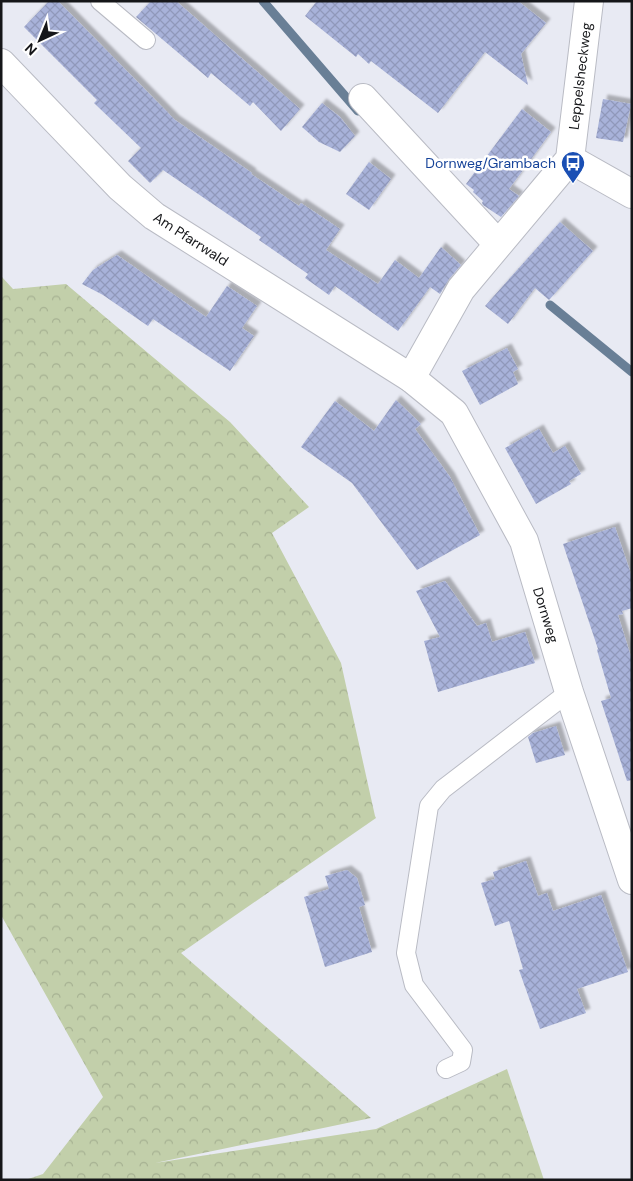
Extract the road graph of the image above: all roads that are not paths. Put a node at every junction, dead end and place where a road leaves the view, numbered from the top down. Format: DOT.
graph roads {
  1 [pos="100,1"];
  2 [pos="589,1"];
  3 [pos="146,40"];
  4 [pos="1,64"];
  5 [pos="363,98"];
  6 [pos="570,159"];
  7 [pos="632,194"];
  8 [pos="498,244"];
  9 [pos="411,378"];
  10 [pos="569,692"];
  11 [pos="632,880"];
  12 [pos="446,1069"];
  1 -- 3 [label="lane"];
  2 -- 6 [label="street, Leppelsheckweg"];
  4 -- 9 [label="street, Am Pfarrwald"];
  5 -- 8 [label="street"];
  6 -- 7 [label="street"];
  6 -- 8 [label="street"];
  8 -- 9 [label="street"];
  9 -- 10 [label="street, Dornweg"];
  10 -- 11 [label="street, Dornweg"];
  10 -- 12 [label="lane"];
}
